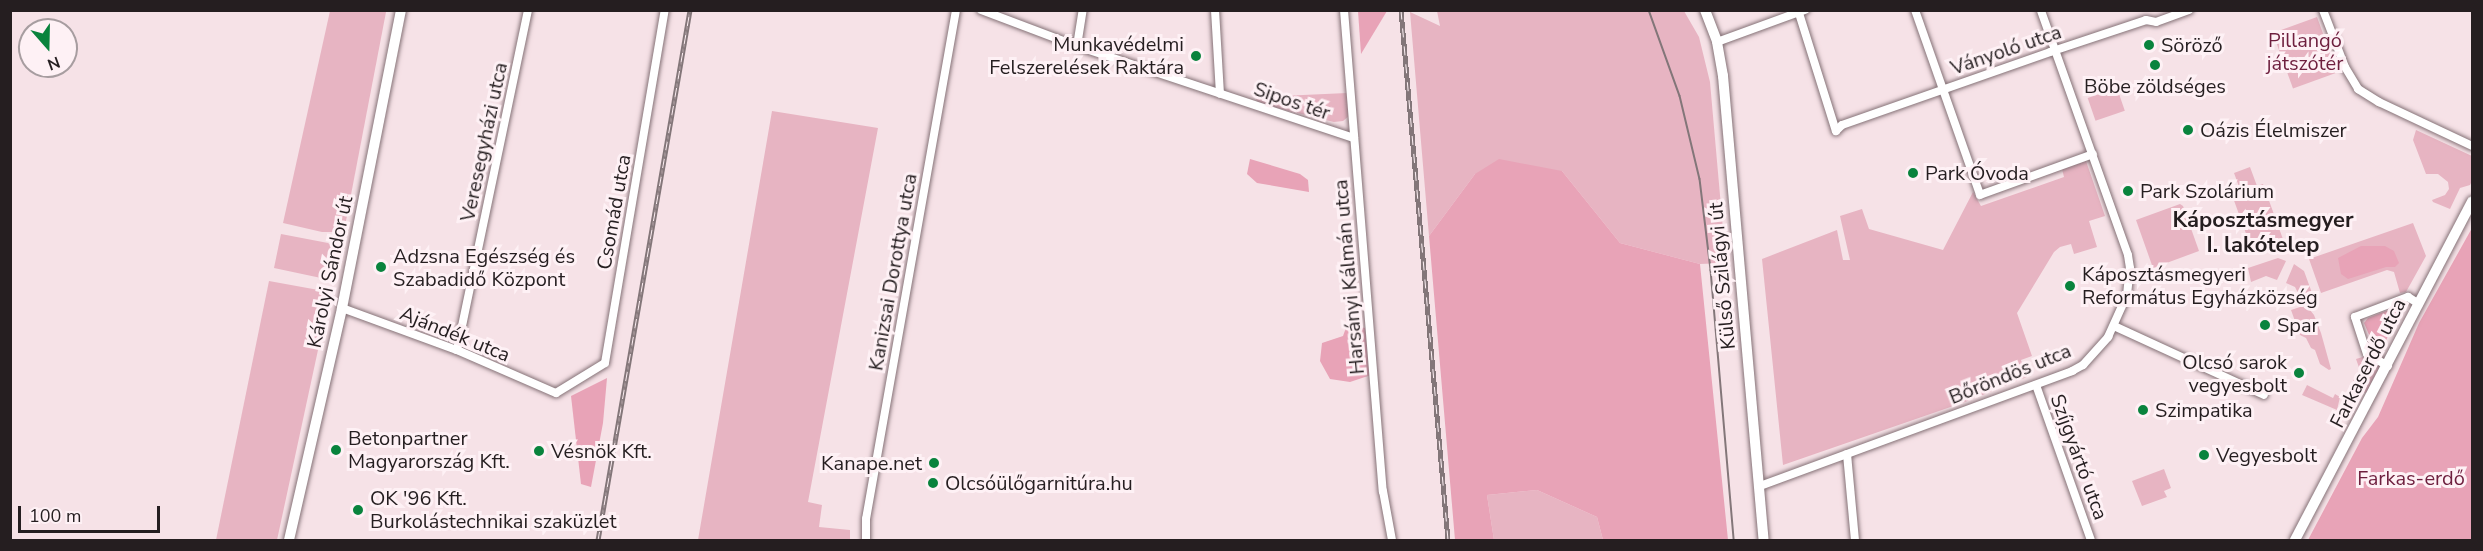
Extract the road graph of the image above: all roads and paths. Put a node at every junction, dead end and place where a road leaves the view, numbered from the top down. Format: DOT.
graph roads {
  1 [pos="401,10"];
  2 [pos="528,10"];
  3 [pos="665,10"];
  4 [pos="956,10"];
  5 [pos="981,10"];
  6 [pos="1083,10"];
  7 [pos="1215,10"];
  8 [pos="1344,10"];
  9 [pos="1705,10"];
  10 [pos="1915,10"];
  11 [pos="2041,10"];
  12 [pos="2188,10"];
  13 [pos="2323,10"];
  14 [pos="1800,11"];
  15 [pos="1717,42"];
  16 [pos="1077,46"];
  17 [pos="2055,50"];
  18 [pos="1942,90"];
  19 [pos="1220,94"];
  20 [pos="1353,138"];
  21 [pos="2472,146"];
  22 [pos="2093,154"];
  23 [pos="2472,202"];
  24 [pos="2419,304"];
  25 [pos="342,308"];
  26 [pos="2114,326"];
  27 [pos="457,350"];
  28 [pos="2388,366"];
  29 [pos="2036,385"];
  30 [pos="556,393"];
  31 [pos="2264,395"];
  32 [pos="1847,454"];
  33 [pos="1760,486"];
  34 [pos="289,540"];
  35 [pos="866,540"];
  36 [pos="1392,540"];
  37 [pos="1764,540"];
  38 [pos="1855,540"];
  39 [pos="2091,540"];
  40 [pos="2295,540"];
  1 -- 25 [label="street, Károlyi Sándor út"];
  2 -- 27 [label="street, Veresegyházi utca"];
  3 -- 30 [label="street, Csomád utca"];
  4 -- 35 [label="street, Kanizsai Dorottya utca"];
  5 -- 16 [label="street, Sipos tér"];
  6 -- 16 [label="street"];
  7 -- 19 [label="street"];
  8 -- 20 [label="street, Harsányi Kálmán utca"];
  9 -- 15 [label="street, Külső Szilágyi út"];
  10 -- 18 [label="street"];
  11 -- 17 [label="street, Bőröndös utca"];
  12 -- 17 [label="street, Ványoló utca"];
  13 -- 21 [label="street"];
  14 -- 15 [label="street"];
  14 -- 18 [label="street, Ványoló utca"];
  15 -- 33 [label="street, Külső Szilágyi út"];
  16 -- 19 [label="street, Sipos tér"];
  17 -- 18 [label="street, Ványoló utca"];
  17 -- 22 [label="street, Bőröndös utca"];
  18 -- 22 [label="street"];
  19 -- 20 [label="street, Sipos tér"];
  20 -- 36 [label="street, Harsányi Kálmán utca"];
  22 -- 26 [label="street, Bőröndös utca"];
  23 -- 24 [label="street, Farkaserdő utca"];
  24 -- 28 [label="street, Farkaserdő utca"];
  24 -- 28 [label="street"];
  25 -- 27 [label="street, Ajándék utca"];
  25 -- 34 [label="street, Károlyi Sándor út"];
  26 -- 29 [label="street, Bőröndös utca"];
  26 -- 31 [label="street"];
  27 -- 30 [label="street, Ajándék utca"];
  28 -- 40 [label="street, Farkaserdő utca"];
  29 -- 32 [label="street, Bőröndös utca"];
  29 -- 39 [label="street, Szíjgyártó utca"];
  32 -- 33 [label="street, Bőröndös utca"];
  32 -- 38 [label="street"];
  33 -- 37 [label="street, Külső Szilágyi út"];
}
